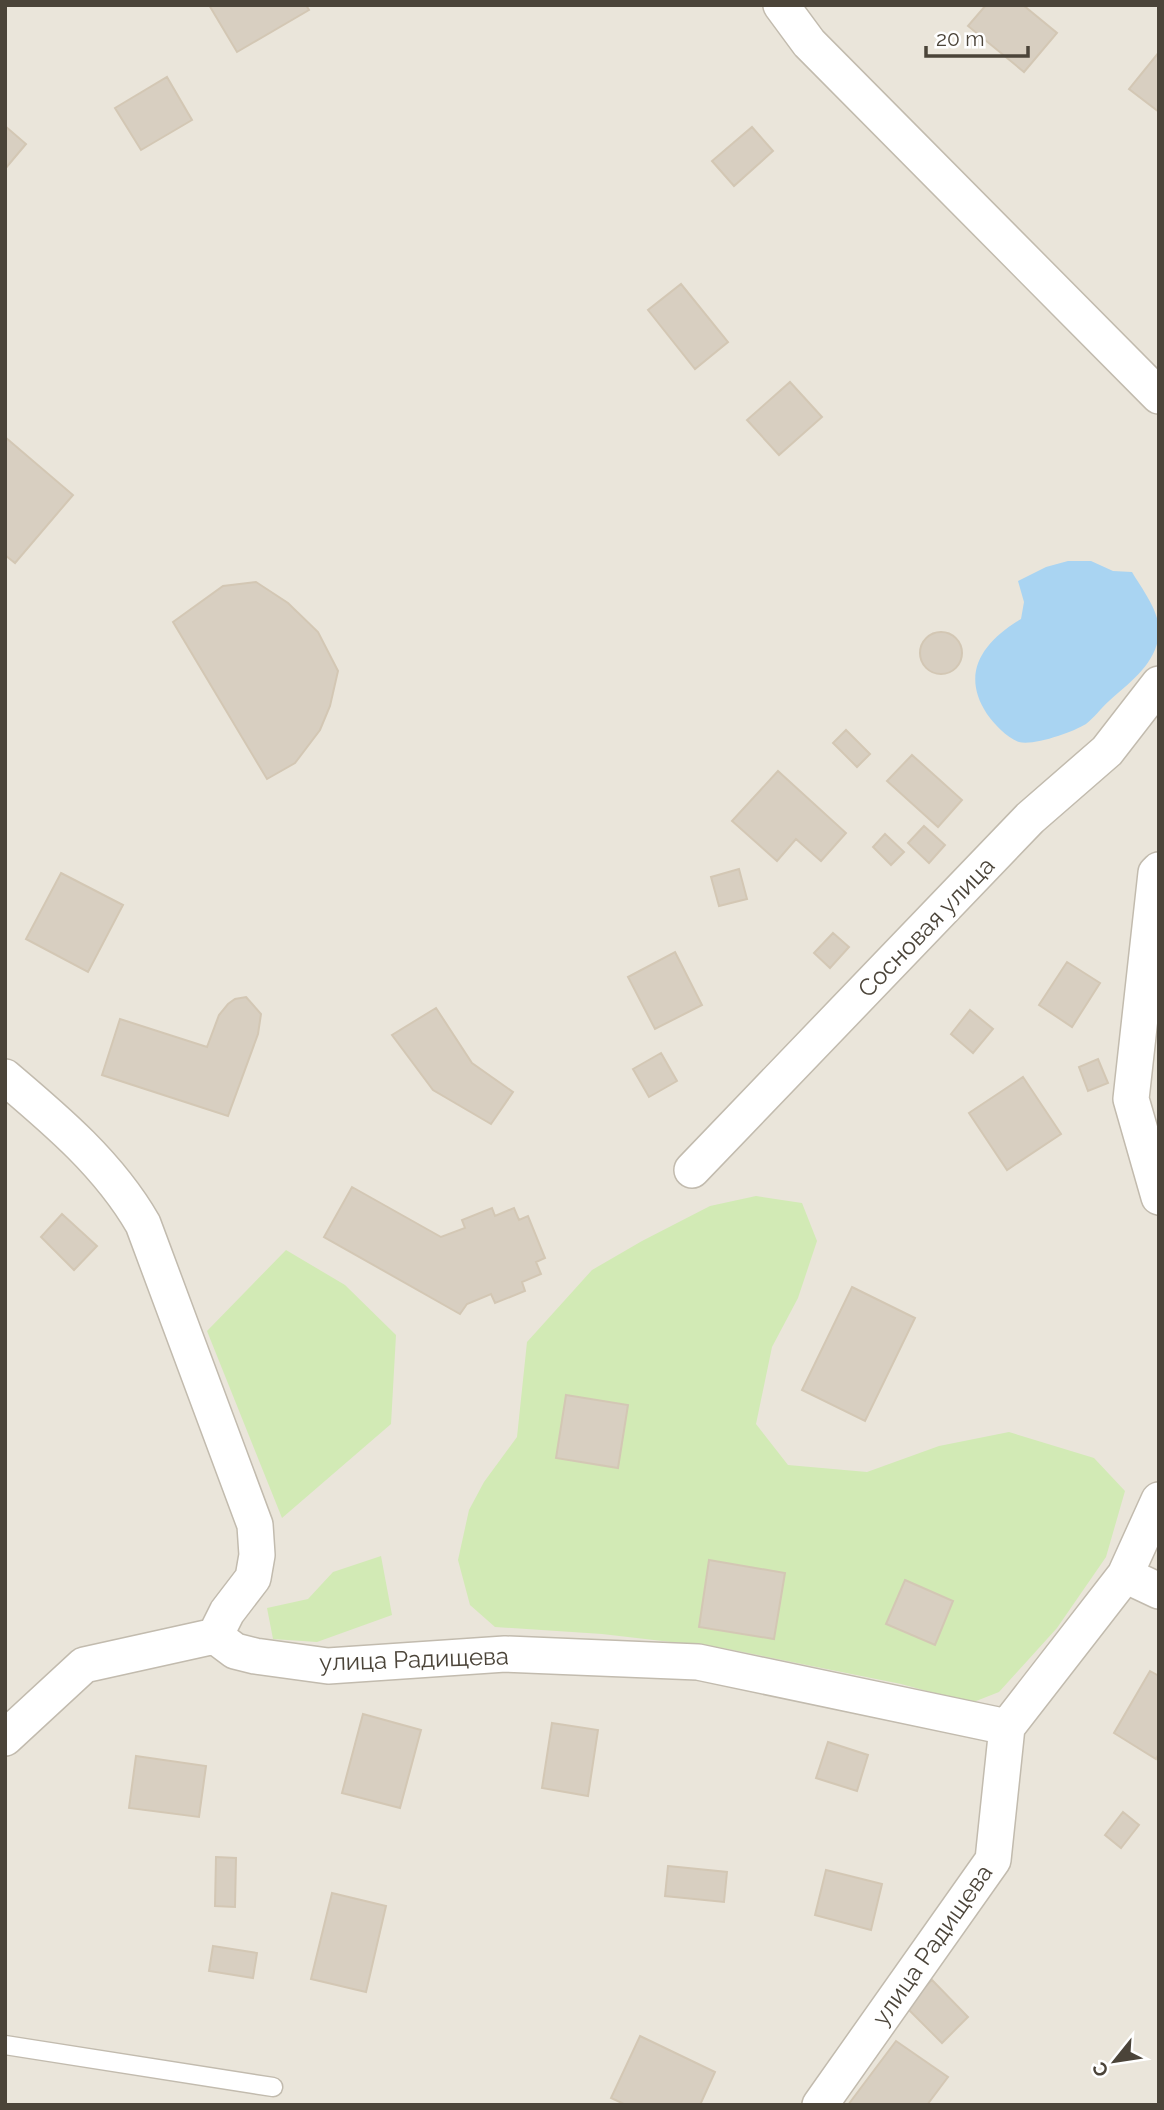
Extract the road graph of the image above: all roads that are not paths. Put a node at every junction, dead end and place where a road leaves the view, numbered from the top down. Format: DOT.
graph roads {
  1 [pos="781,5"];
  2 [pos="1159,396"];
  3 [pos="1159,684"];
  4 [pos="1159,870"];
  5 [pos="5,1077"];
  6 [pos="692,1170"];
  7 [pos="1159,1196"];
  8 [pos="1159,1500"];
  9 [pos="1125,1575"];
  10 [pos="1159,1591"];
  11 [pos="215,1636"];
  12 [pos="1007,1727"];
  13 [pos="5,1738"];
  14 [pos="5,2045"];
  15 [pos="273,2087"];
  16 [pos="820,2105"];
  1 -- 2 [label="street"];
  3 -- 6 [label="street, Сосновая улица"];
  4 -- 7 [label="street"];
  5 -- 11 [label="street"];
  8 -- 9 [label="street"];
  9 -- 10 [label="street"];
  9 -- 12 [label="street"];
  11 -- 12 [label="street, улица Радищева"];
  11 -- 13 [label="street"];
  12 -- 16 [label="street, улица Радищева"];
  14 -- 15 [label="lane"];
}
